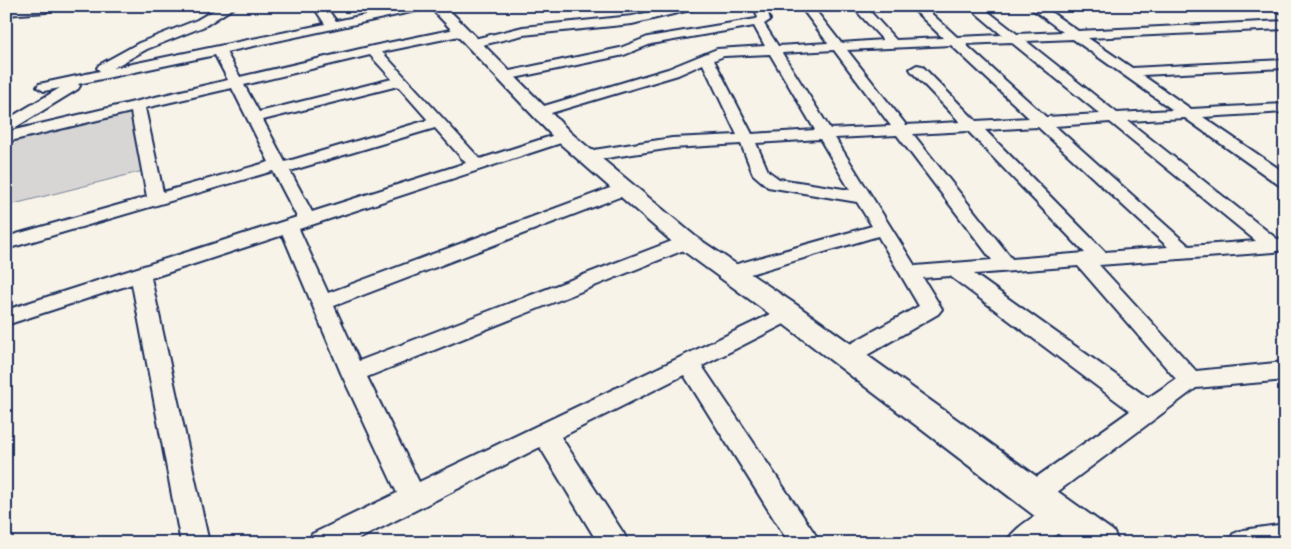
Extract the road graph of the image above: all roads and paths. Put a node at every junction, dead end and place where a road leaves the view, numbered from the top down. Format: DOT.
graph roads {
  1 [pos="230,6"];
  2 [pos="319,6"];
  3 [pos="425,6"];
  4 [pos="436,6"];
  5 [pos="694,6"];
  6 [pos="806,6"];
  7 [pos="858,6"];
  8 [pos="916,6"];
  9 [pos="974,6"];
  10 [pos="1034,6"];
  11 [pos="42,10"];
  12 [pos="6,12"];
  13 [pos="759,14"];
  14 [pos="1285,25"];
  15 [pos="333,26"];
  16 [pos="1075,35"];
  17 [pos="467,37"];
  18 [pos="1014,38"];
  19 [pos="954,41"];
  20 [pos="892,44"];
  21 [pos="837,46"];
  22 [pos="219,50"];
  23 [pos="373,50"];
  24 [pos="775,50"];
  25 [pos="707,58"];
  26 [pos="1285,64"];
  27 [pos="917,69"];
  28 [pos="1129,72"];
  29 [pos="505,76"];
  30 [pos="88,77"];
  31 [pos="400,81"];
  32 [pos="236,83"];
  33 [pos="44,87"];
  34 [pos="138,106"];
  35 [pos="1285,108"];
  36 [pos="539,112"];
  37 [pos="1188,114"];
  38 [pos="254,118"];
  39 [pos="1112,118"];
  40 [pos="438,122"];
  41 [pos="1043,122"];
  42 [pos="973,126"];
  43 [pos="6,127"];
  44 [pos="902,130"];
  45 [pos="826,135"];
  46 [pos="6,137"];
  47 [pos="564,137"];
  48 [pos="747,139"];
  49 [pos="587,156"];
  50 [pos="477,165"];
  51 [pos="279,166"];
  52 [pos="1277,170"];
  53 [pos="1285,182"];
  54 [pos="624,189"];
  55 [pos="865,198"];
  56 [pos="156,199"];
  57 [pos="297,223"];
  58 [pos="883,229"];
  59 [pos="687,242"];
  60 [pos="6,243"];
  61 [pos="1279,245"];
  62 [pos="1184,252"];
  63 [pos="1092,259"];
  64 [pos="1006,266"];
  65 [pos="953,269"];
  66 [pos="730,273"];
  67 [pos="909,273"];
  68 [pos="140,274"];
  69 [pos="322,303"];
  70 [pos="788,313"];
  71 [pos="6,318"];
  72 [pos="847,356"];
  73 [pos="688,363"];
  74 [pos="1285,372"];
  75 [pos="353,373"];
  76 [pos="1191,380"];
  77 [pos="1148,411"];
  78 [pos="545,433"];
  79 [pos="1034,494"];
  80 [pos="413,498"];
  81 [pos="1062,515"];
  82 [pos="1285,537"];
  83 [pos="195,543"];
  84 [pos="322,543"];
  85 [pos="614,543"];
  86 [pos="806,543"];
  87 [pos="1020,543"];
  88 [pos="1100,543"];
  89 [pos="1243,543"];
  1 -- 30 [label="street"];
  2 -- 15 [label="street"];
  3 -- 15 [label="street"];
  4 -- 17 [label="main road"];
  5 -- 17 [label="street"];
  6 -- 21 [label="street"];
  7 -- 20 [label="street"];
  8 -- 19 [label="street"];
  9 -- 18 [label="street"];
  10 -- 16 [label="street"];
  11 -- 12 [label="street"];
  13 -- 24 [label="street"];
  13 -- 29 [label="street"];
  14 -- 16 [label="street"];
  15 -- 22 [label="street"];
  16 -- 18 [label="street"];
  16 -- 28 [label="street"];
  17 -- 23 [label="street"];
  17 -- 29 [label="main road"];
  18 -- 19 [label="street"];
  18 -- 39 [label="street"];
  19 -- 20 [label="street"];
  19 -- 41 [label="street"];
  20 -- 21 [label="street"];
  21 -- 24 [label="street"];
  21 -- 44 [label="street"];
  22 -- 30 [label="street"];
  22 -- 32 [label="street"];
  23 -- 31 [label="street"];
  23 -- 32 [label="street"];
  24 -- 25 [label="street"];
  24 -- 45 [label="street"];
  25 -- 36 [label="street"];
  25 -- 48 [label="street"];
  26 -- 28 [label="street"];
  27 -- 42 [label="street"];
  28 -- 37 [label="street"];
  29 -- 36 [label="main road"];
  30 -- 33 [label="street"];
  30 -- 43 [label="street"];
  31 -- 38 [label="street"];
  31 -- 40 [label="street"];
  32 -- 34 [label="street"];
  32 -- 38 [label="street"];
  34 -- 46 [label="street"];
  34 -- 56 [label="street"];
  35 -- 37 [label="street"];
  36 -- 47 [label="main road"];
  37 -- 39 [label="street"];
  37 -- 52 [label="street"];
  38 -- 51 [label="street"];
  39 -- 41 [label="street"];
  39 -- 61 [label="street"];
  40 -- 50 [label="street"];
  40 -- 51 [label="street"];
  41 -- 42 [label="street"];
  41 -- 62 [label="street"];
  42 -- 44 [label="street"];
  42 -- 63 [label="street"];
  44 -- 45 [label="street"];
  44 -- 64 [label="street"];
  45 -- 48 [label="street"];
  45 -- 55 [label="street"];
  47 -- 49 [label="main road"];
  47 -- 50 [label="street"];
  48 -- 49 [label="street"];
  48 -- 55 [label="street"];
  49 -- 54 [label="main road"];
  50 -- 57 [label="street"];
  51 -- 56 [label="street"];
  51 -- 57 [label="street"];
  52 -- 53 [label="street"];
  54 -- 59 [label="main road"];
  54 -- 69 [label="street"];
  55 -- 58 [label="street"];
  56 -- 60 [label="street"];
  57 -- 68 [label="street"];
  57 -- 69 [label="street"];
  58 -- 66 [label="street"];
  58 -- 67 [label="street"];
  59 -- 66 [label="main road"];
  59 -- 75 [label="street"];
  61 -- 62 [label="street"];
  62 -- 63 [label="street"];
  63 -- 64 [label="street"];
  63 -- 76 [label="street"];
  64 -- 65 [label="street"];
  65 -- 67 [label="street"];
  65 -- 77 [label="street"];
  66 -- 70 [label="main road"];
  67 -- 72 [label="street"];
  68 -- 71 [label="street"];
  68 -- 83 [label="street"];
  69 -- 75 [label="street"];
  70 -- 72 [label="main road"];
  70 -- 73 [label="street"];
  72 -- 79 [label="main road"];
  73 -- 78 [label="street"];
  73 -- 86 [label="street"];
  74 -- 76 [label="street"];
  75 -- 80 [label="street"];
  76 -- 77 [label="street"];
  77 -- 79 [label="street"];
  78 -- 80 [label="street"];
  78 -- 85 [label="street"];
  79 -- 81 [label="main road"];
  80 -- 84 [label="street"];
  81 -- 87 [label="street"];
  81 -- 88 [label="main road"];
  82 -- 89 [label="street"];
}
